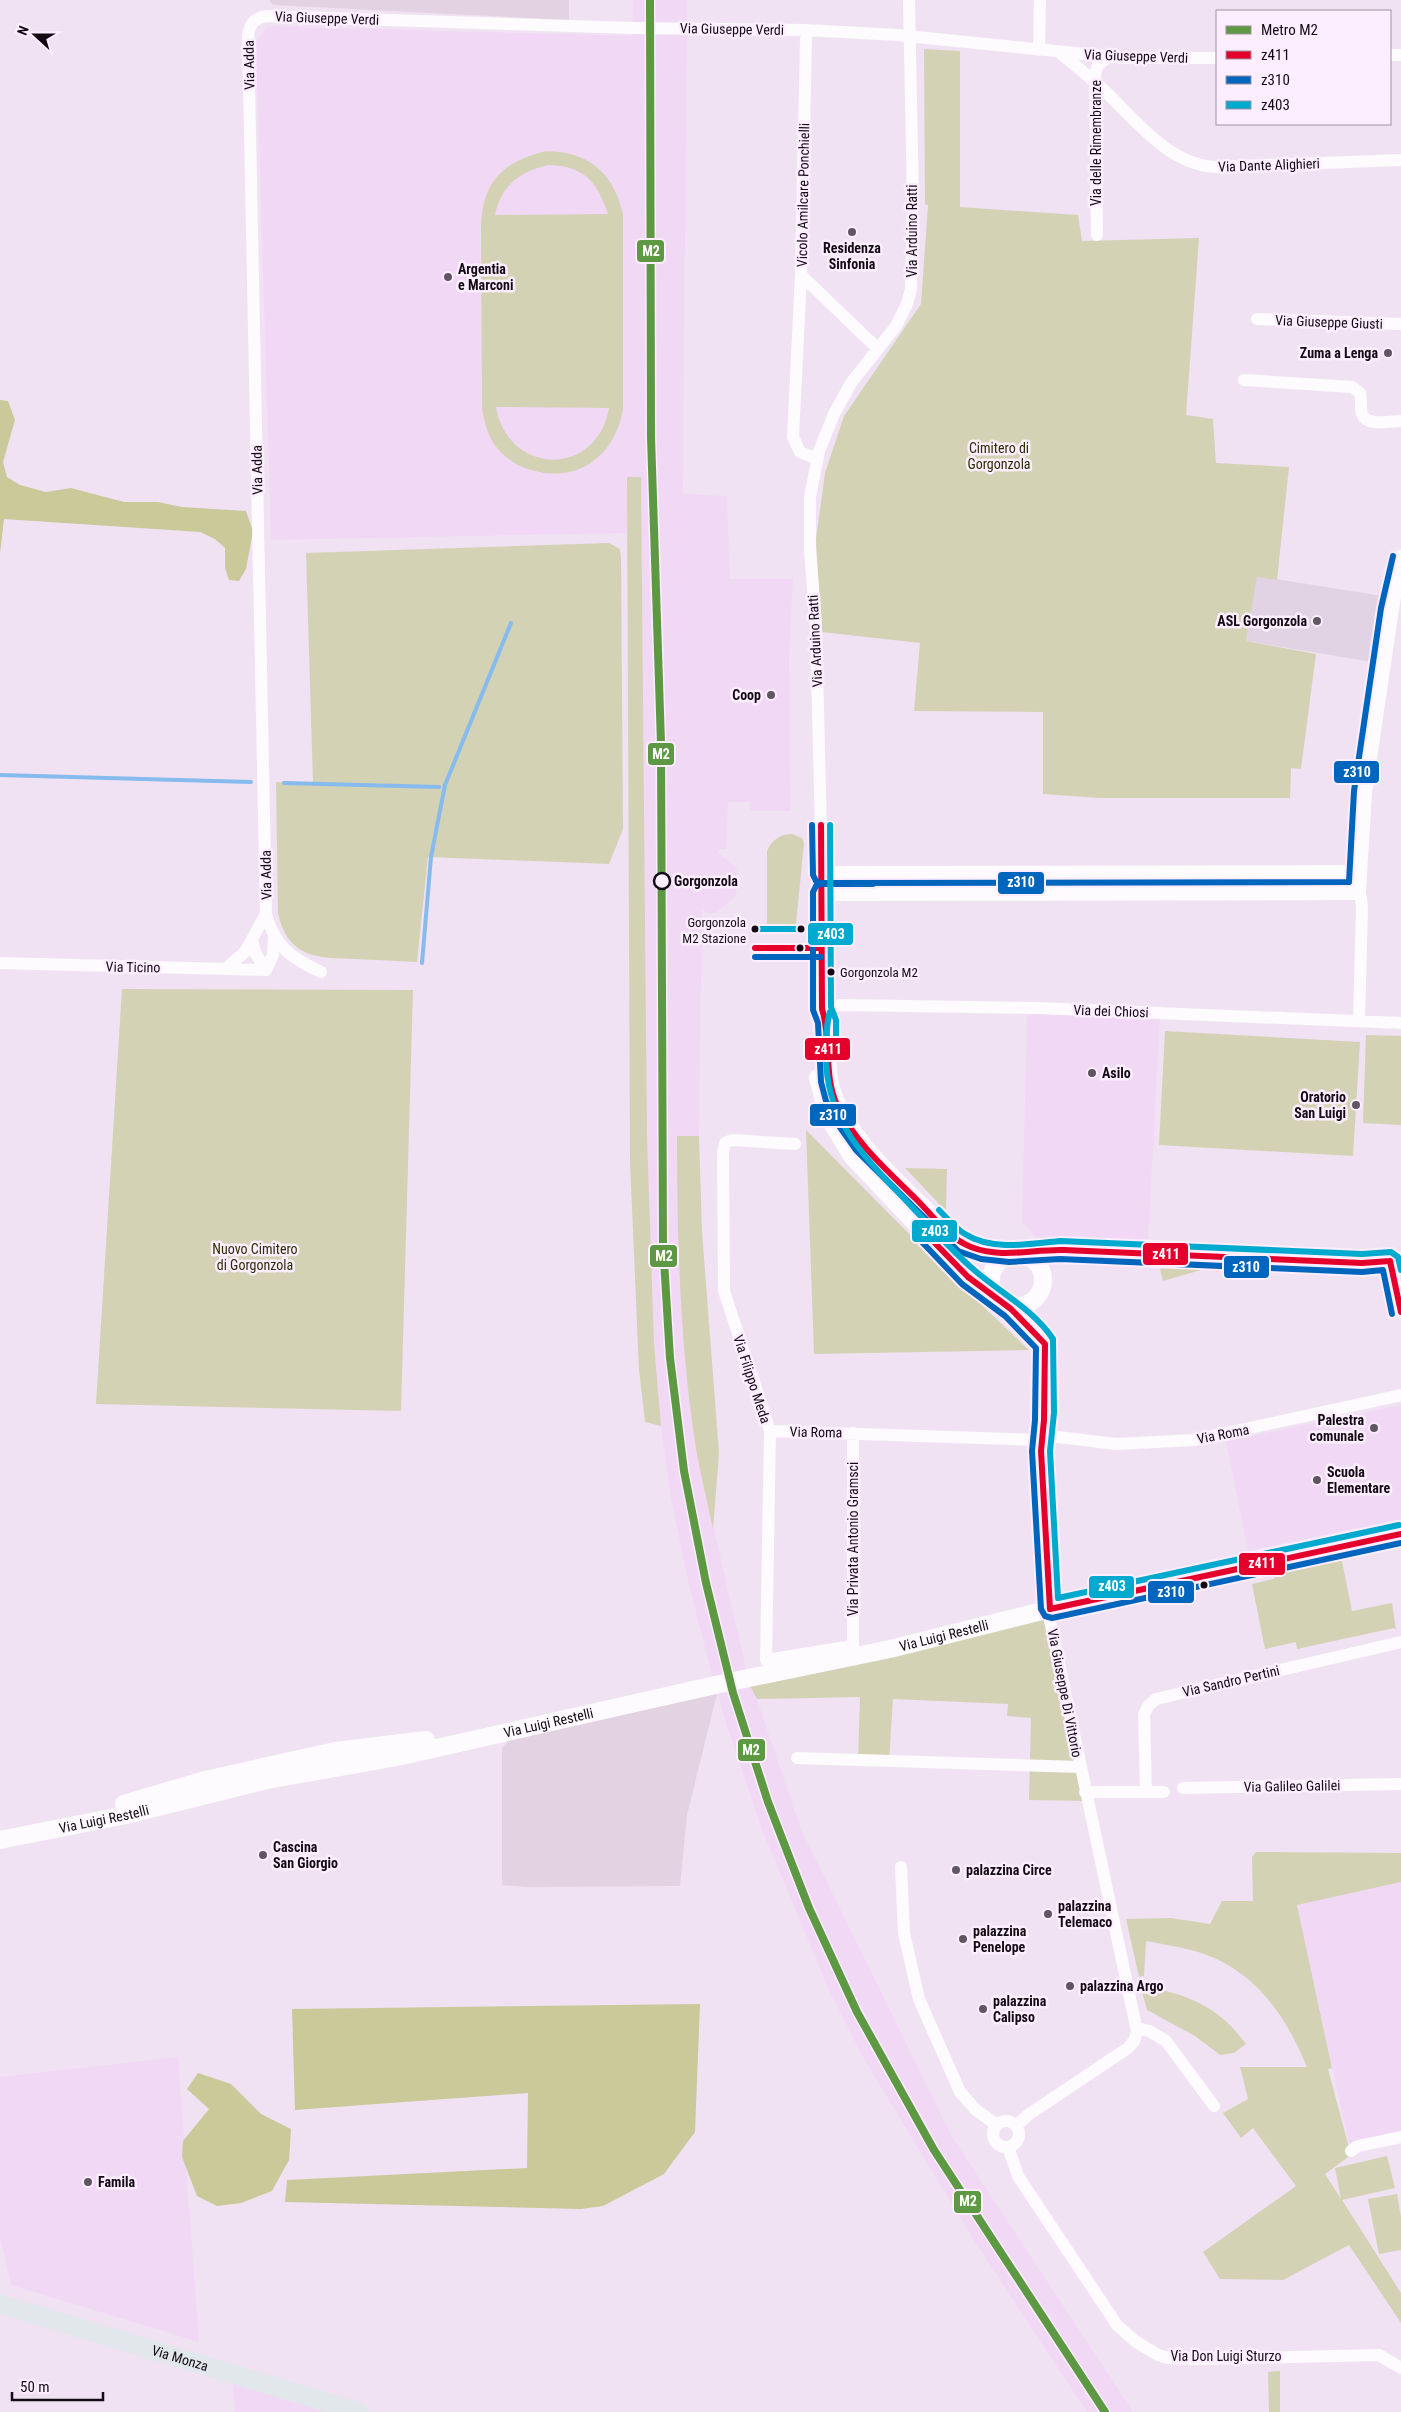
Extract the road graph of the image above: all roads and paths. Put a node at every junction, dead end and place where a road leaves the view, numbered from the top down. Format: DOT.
graph roads {
  1 [pos="909,0"];
  2 [pos="1040,0"];
  3 [pos="249,26"];
  4 [pos="909,36"];
  5 [pos="806,38"];
  6 [pos="1039,50"];
  7 [pos="1059,52"];
  8 [pos="1109,57"];
  9 [pos="1216,58"];
  10 [pos="1095,82"];
  11 [pos="1401,160"];
  12 [pos="1096,235"];
  13 [pos="801,275"];
  14 [pos="1257,319"];
  15 [pos="1401,324"];
  16 [pos="878,348"];
  17 [pos="1244,380"];
  18 [pos="1401,421"];
  19 [pos="817,459"];
  20 [pos="1401,559"];
  21 [pos="1398,580"];
  22 [pos="1357,882"];
  23 [pos="822,884"];
  24 [pos="266,914"];
  25 [pos="274,938"];
  26 [pos="252,941"];
  27 [pos="0,963"];
  28 [pos="225,969"];
  29 [pos="266,970"];
  30 [pos="321,972"];
  31 [pos="822,1009"];
  32 [pos="1359,1021"];
  33 [pos="1401,1023"];
  34 [pos="795,1144"];
  35 [pos="1060,1250"];
  36 [pos="1019,1254"];
  37 [pos="1395,1259"];
  38 [pos="1002,1302"];
  39 [pos="1401,1312"];
  40 [pos="1401,1395"];
  41 [pos="770,1431"];
  42 [pos="853,1433"];
  43 [pos="1042,1437"];
  44 [pos="1401,1534"];
  45 [pos="1050,1609"];
  46 [pos="1401,1642"];
  47 [pos="853,1646"];
  48 [pos="797,1758"];
  49 [pos="1080,1767"];
  50 [pos="1401,1784"];
  51 [pos="1183,1788"];
  52 [pos="1085,1792"];
  53 [pos="1146,1792"];
  54 [pos="1164,1792"];
  55 [pos="0,1840"];
  56 [pos="901,1867"];
  57 [pos="1137,2028"];
  58 [pos="1214,2106"];
  59 [pos="997,2125"];
  60 [pos="1016,2126"];
  61 [pos="1401,2137"];
  62 [pos="1008,2147"];
  63 [pos="1351,2151"];
  64 [pos="0,2304"];
  65 [pos="1401,2368"];
  66 [pos="359,2412"];
  1 -- 4 [label="street, Via Arduino Ratti"];
  2 -- 6 [label="street"];
  3 -- 4 [label="street, Via Giuseppe Verdi"];
  3 -- 24 [label="street, Via Adda"];
  4 -- 6 [label="street, Via Giuseppe Verdi"];
  4 -- 16 [label="street, Via Arduino Ratti"];
  5 -- 13 [label="street, Vicolo Amilcare Ponchielli"];
  6 -- 7 [label="street, Via Giuseppe Verdi"];
  7 -- 8 [label="street, Via Giuseppe Verdi"];
  7 -- 10 [label="street, Via Dante Alighieri"];
  8 -- 9 [label="street, Via Giuseppe Verdi"];
  8 -- 10 [label="street, Via delle Rimembranze"];
  10 -- 11 [label="street, Via Dante Alighieri"];
  10 -- 12 [label="street, Via delle Rimembranze"];
  13 -- 16 [label="street, Vicolo Amilcare Ponchielli"];
  13 -- 19 [label="street"];
  14 -- 15 [label="street, Via Giuseppe Giusti"];
  16 -- 19 [label="street, Via Arduino Ratti"];
  17 -- 18 [label="street"];
  19 -- 23 [label="street, Via Arduino Ratti"];
  20 -- 21 [label="street"];
  21 -- 22 [label="street"];
  22 -- 23 [label="street"];
  22 -- 32 [label="street"];
  23 -- 31 [label="street"];
  24 -- 25 [label="street, Via Adda"];
  24 -- 26 [label="street, Via Adda"];
  25 -- 29 [label="street, Via Adda"];
  25 -- 30 [label="street, Via Adda"];
  26 -- 28 [label="street, Via Adda"];
  26 -- 29 [label="street"];
  27 -- 28 [label="street, Via Ticino"];
  28 -- 29 [label="street, Via Ticino"];
  31 -- 32 [label="street, Via dei Chiosi"];
  31 -- 36 [label="street"];
  31 -- 38 [label="street"];
  32 -- 33 [label="street, Via dei Chiosi"];
  34 -- 41 [label="street, Via Filippo Meda"];
  35 -- 36 [label="street"];
  35 -- 37 [label="street"];
  36 -- 38 [label="street"];
  36 -- 38 [label="street"];
  37 -- 39 [label="street"];
  38 -- 43 [label="street, Via Giuseppe Di Vittorio"];
  40 -- 43 [label="street, Via Roma"];
  41 -- 42 [label="street, Via Roma"];
  41 -- 47 [label="street, Via Filippo Meda"];
  42 -- 43 [label="street, Via Roma"];
  42 -- 47 [label="street, Via Privata Antonio Gramsci"];
  43 -- 45 [label="street, Via Giuseppe Di Vittorio"];
  44 -- 45 [label="street, Via Luigi Restelli"];
  45 -- 49 [label="street, Via Giuseppe Di Vittorio"];
  45 -- 55 [label="street, Via Luigi Restelli"];
  46 -- 53 [label="street, Via Sandro Pertini"];
  48 -- 49 [label="street, Via Giuseppe Di Vittorio"];
  49 -- 52 [label="street, Via Giuseppe Di Vittorio"];
  50 -- 51 [label="street, Via Galileo Galilei"];
  52 -- 53 [label="street"];
  52 -- 57 [label="street, Via Giuseppe Di Vittorio"];
  53 -- 54 [label="street"];
  56 -- 59 [label="street"];
  57 -- 58 [label="street"];
  57 -- 60 [label="street"];
  59 -- 60 [label="street"];
  59 -- 62 [label="street, Via Don Luigi Sturzo"];
  60 -- 62 [label="street"];
  61 -- 63 [label="street"];
  62 -- 65 [label="street, Via Don Luigi Sturzo"];
  64 -- 66 [label="main road, Via Monza"];
}
